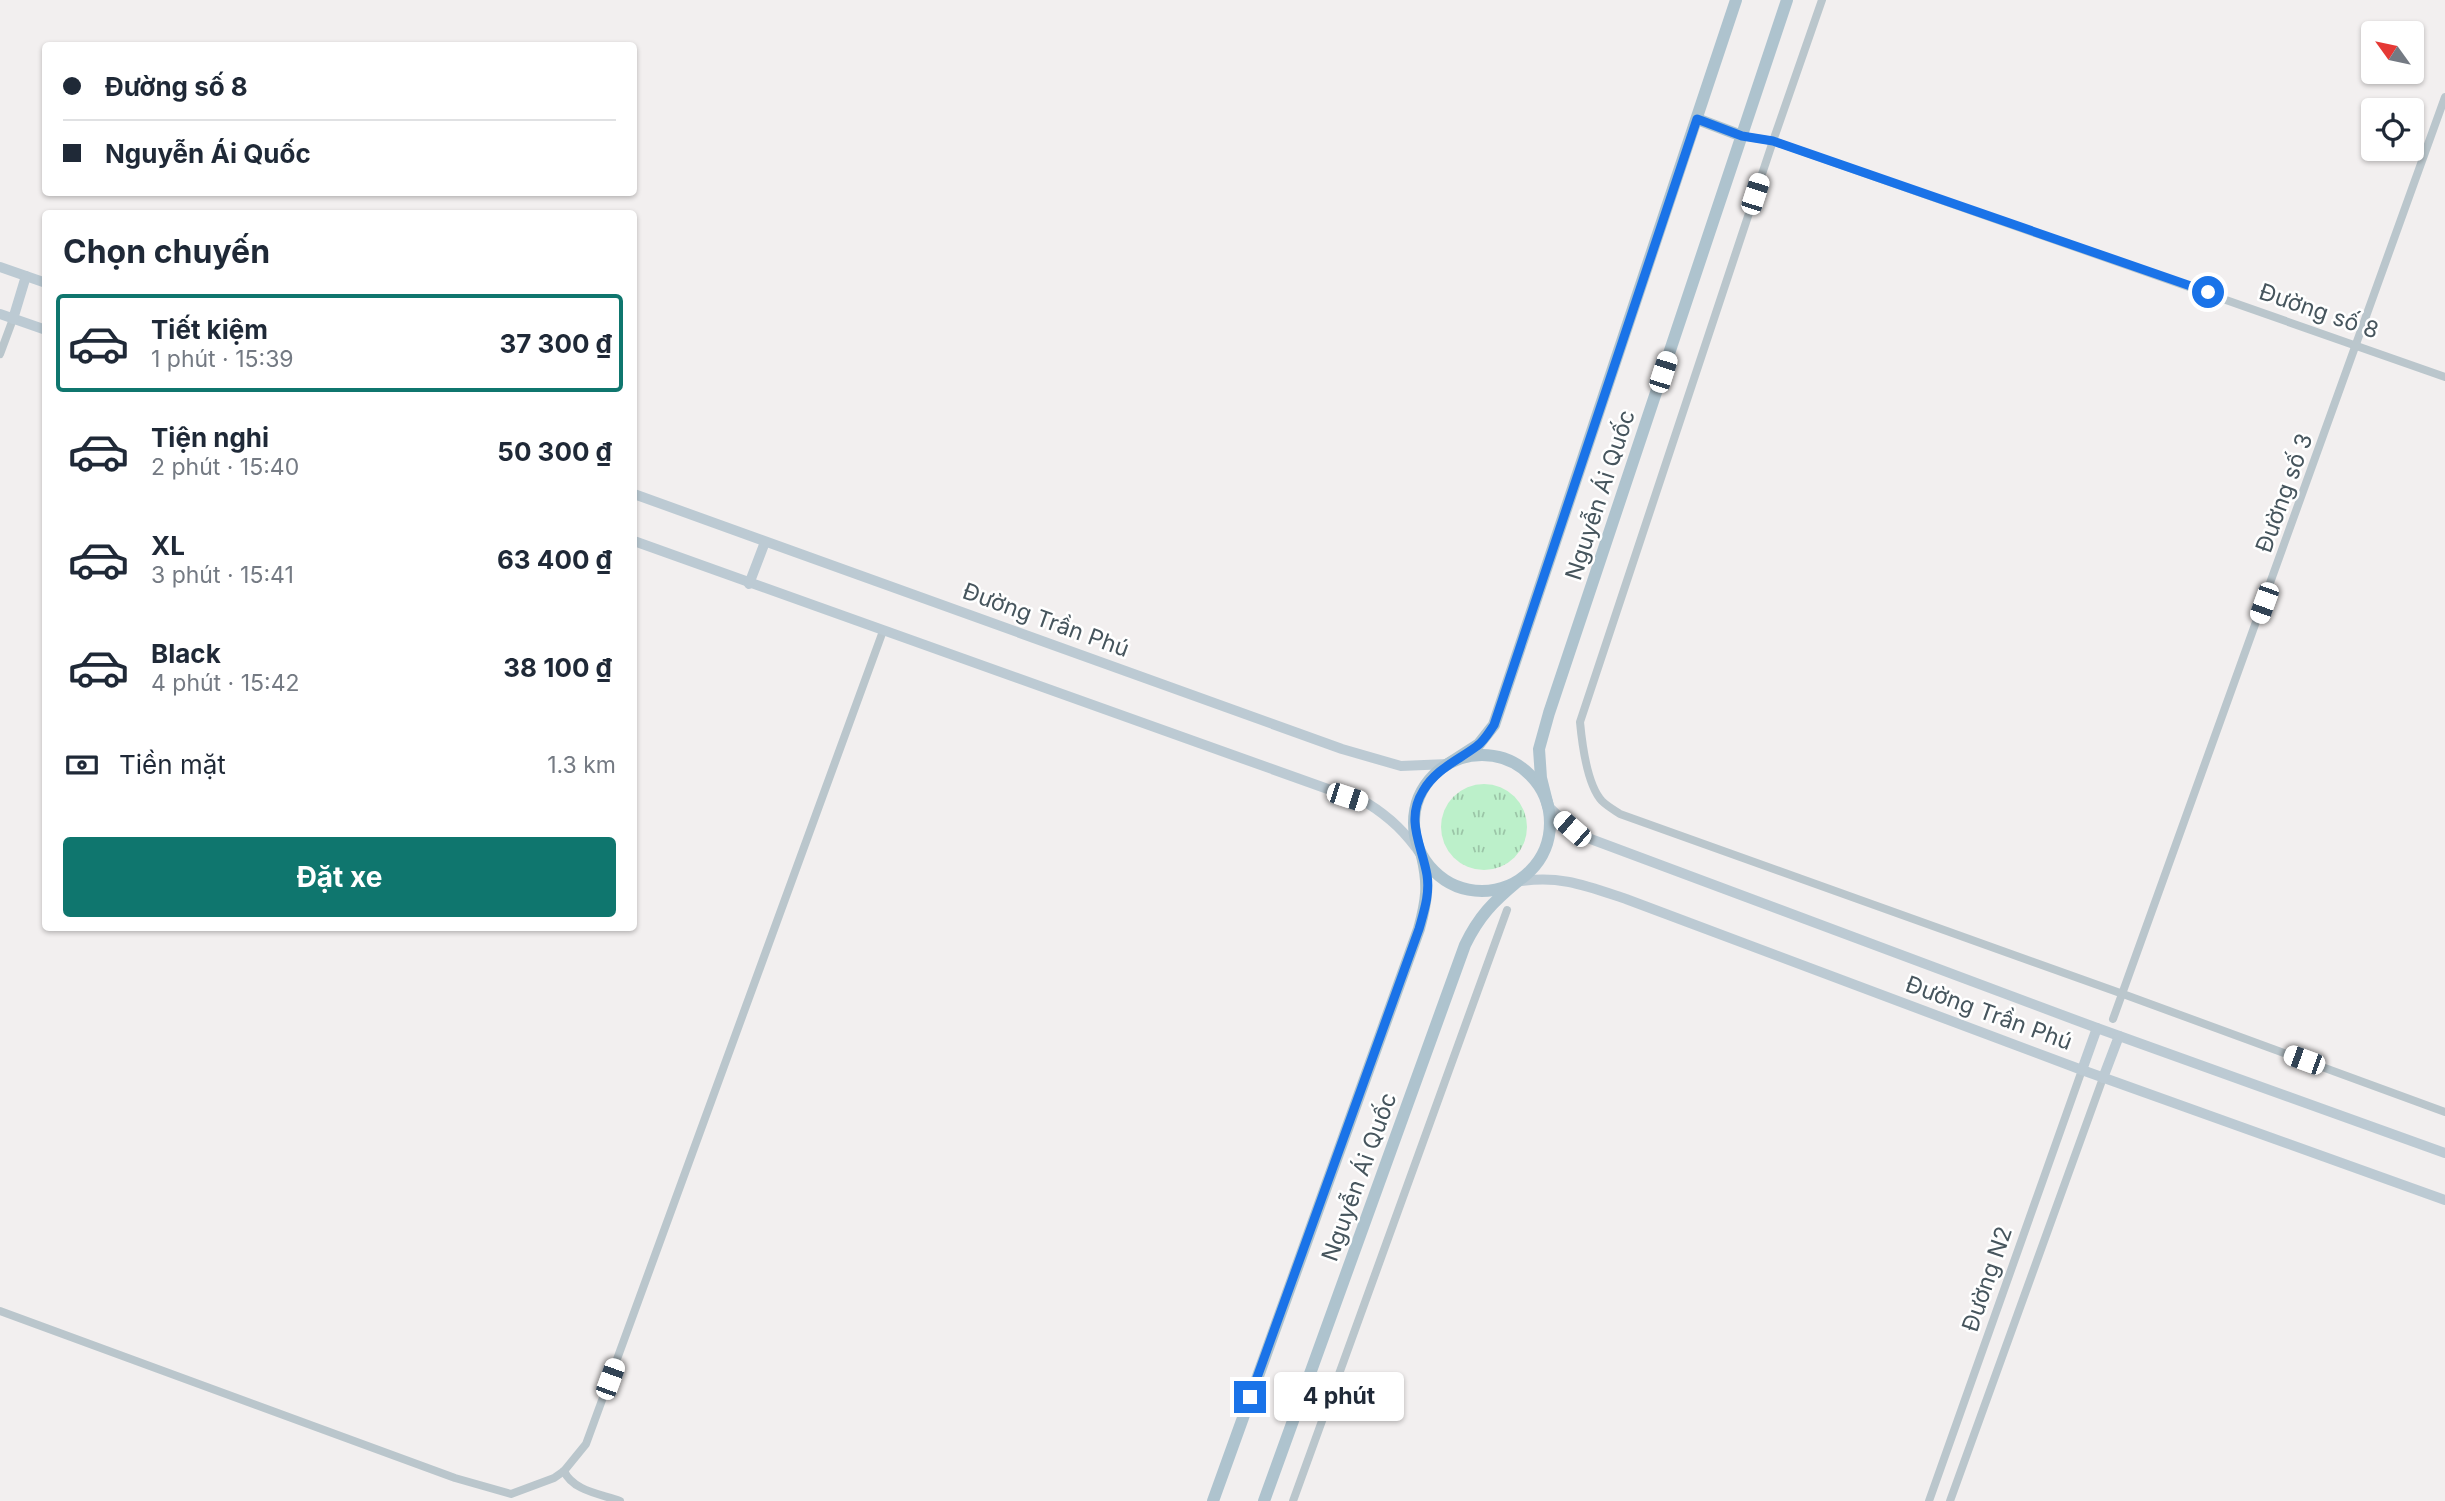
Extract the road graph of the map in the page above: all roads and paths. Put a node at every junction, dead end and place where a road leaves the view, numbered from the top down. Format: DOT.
graph roads {
  1 [pos="1737,0"];
  2 [pos="1787,0"];
  3 [pos="1822,0"];
  4 [pos="2445,97"];
  5 [pos="1697,119"];
  6 [pos="1742,136"];
  7 [pos="1773,141"];
  8 [pos="0,267"];
  9 [pos="26,276"];
  10 [pos="42,282"];
  11 [pos="0,314"];
  12 [pos="13,319"];
  13 [pos="42,329"];
  14 [pos="2357,345"];
  15 [pos="0,354"];
  16 [pos="2445,377"];
  17 [pos="637,495"];
  18 [pos="637,542"];
  19 [pos="765,542"];
  20 [pos="749,584"];
  21 [pos="883,632"];
  22 [pos="1448,764"];
  23 [pos="1548,806"];
  24 [pos="1422,856"];
  25 [pos="1517,882"];
  26 [pos="1507,910"];
  27 [pos="2123,994"];
  28 [pos="2113,1019"];
  29 [pos="2097,1028"];
  30 [pos="2119,1036"];
  31 [pos="2082,1070"];
  32 [pos="2103,1078"];
  33 [pos="2445,1112"];
  34 [pos="2445,1153"];
  35 [pos="2445,1200"];
  36 [pos="0,1311"];
  37 [pos="564,1471"];
  38 [pos="510,1498"];
  39 [pos="620,1501"];
  40 [pos="1213,1501"];
  41 [pos="1264,1501"];
  42 [pos="1293,1501"];
  43 [pos="1928,1501"];
  44 [pos="1950,1501"];
  1 -- 5 [label="main road, Nguyễn Ái Quốc"];
  2 -- 6 [label="main road, Nguyễn Ái Quốc"];
  3 -- 7 [label="street"];
  4 -- 14 [label="street, Đường số 3"];
  5 -- 6 [label="main road"];
  5 -- 22 [label="main road, Nguyễn Ái Quốc"];
  6 -- 7 [label="street, Đường số 8"];
  6 -- 23 [label="main road, Nguyễn Ái Quốc"];
  7 -- 14 [label="street, Đường số 8"];
  7 -- 27 [label="street"];
  8 -- 9 [label="main road"];
  9 -- 10 [label="main road"];
  9 -- 12 [label="main road"];
  11 -- 12 [label="main road"];
  12 -- 13 [label="main road"];
  12 -- 15 [label="street"];
  14 -- 16 [label="street, Đường số 8"];
  14 -- 27 [label="street, Đường số 3"];
  17 -- 19 [label="main road, Đường Trần Phú"];
  18 -- 20 [label="main road"];
  19 -- 20 [label="main road"];
  19 -- 22 [label="main road, Đường Trần Phú"];
  20 -- 21 [label="main road"];
  21 -- 24 [label="main road"];
  21 -- 37 [label="street"];
  22 -- 23 [label="main road"];
  22 -- 24 [label="main road"];
  23 -- 25 [label="main road"];
  23 -- 29 [label="main road, Đường Trần Phú"];
  24 -- 25 [label="main road"];
  24 -- 40 [label="main road, Nguyễn Ái Quốc"];
  25 -- 31 [label="main road, Đường Trần Phú"];
  25 -- 41 [label="main road, Nguyễn Ái Quốc"];
  26 -- 42 [label="street"];
  27 -- 28 [label="street, Đường số 3"];
  27 -- 33 [label="street"];
  28 -- 29 [label="street"];
  28 -- 30 [label="street"];
  29 -- 30 [label="main road, Đường Trần Phú"];
  29 -- 31 [label="main road"];
  30 -- 32 [label="main road"];
  30 -- 34 [label="main road, Đường Trần Phú"];
  31 -- 32 [label="main road, Đường Trần Phú"];
  31 -- 43 [label="street, Đường N2"];
  32 -- 35 [label="main road, Đường Trần Phú"];
  32 -- 44 [label="street, Đường N2"];
  36 -- 38 [label="street"];
  37 -- 38 [label="street"];
  37 -- 39 [label="street"];
}
